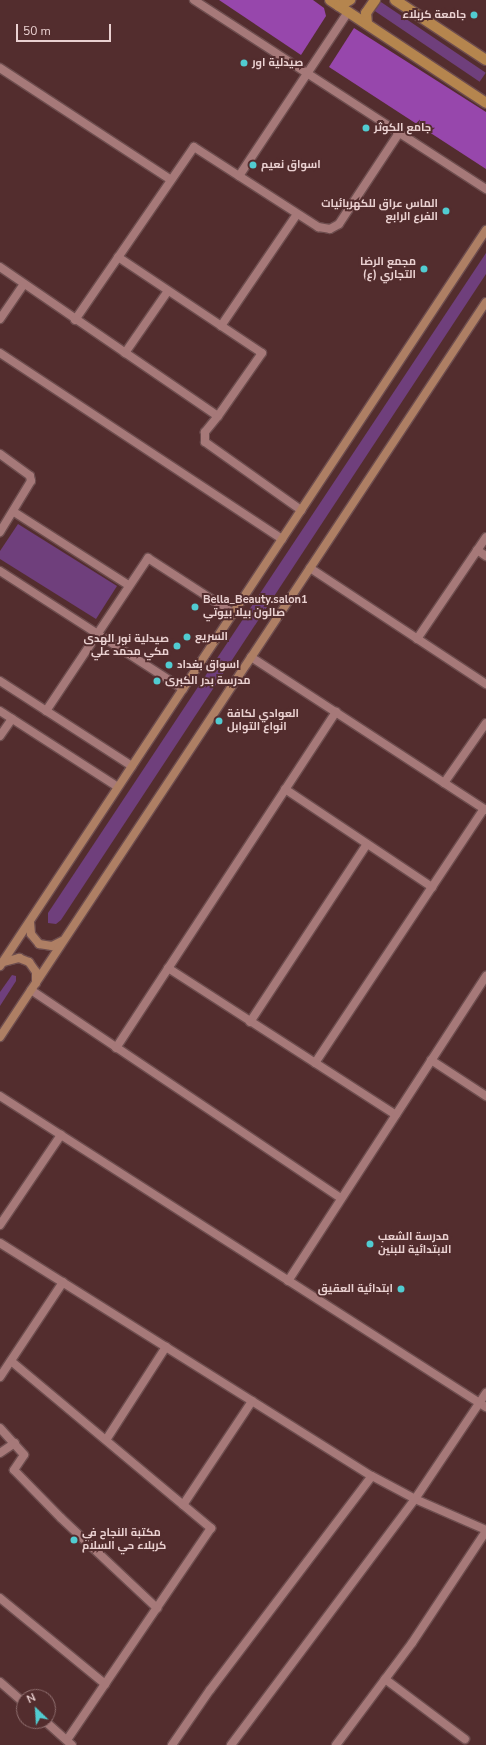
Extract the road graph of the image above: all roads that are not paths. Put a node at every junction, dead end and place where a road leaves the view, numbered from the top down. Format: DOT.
graph roads {
  1 [pos="194,0"];
  2 [pos="330,0"];
  3 [pos="350,0"];
  4 [pos="374,0"];
  5 [pos="395,0"];
  6 [pos="339,6"];
  7 [pos="348,12"];
  8 [pos="367,24"];
  9 [pos="486,60"];
  10 [pos="0,68"];
  11 [pos="307,73"];
  12 [pos="486,103"];
  13 [pos="399,133"];
  14 [pos="239,176"];
  15 [pos="171,180"];
  16 [pos="486,189"];
  17 [pos="297,214"];
  18 [pos="486,230"];
  19 [pos="486,244"];
  20 [pos="473,248"];
  21 [pos="118,257"];
  22 [pos="0,267"];
  23 [pos="24,284"];
  24 [pos="168,291"];
  25 [pos="486,302"];
  26 [pos="0,319"];
  27 [pos="75,320"];
  28 [pos="221,326"];
  29 [pos="125,353"];
  30 [pos="0,354"];
  31 [pos="218,416"];
  32 [pos="0,454"];
  33 [pos="301,510"];
  34 [pos="14,512"];
  35 [pos="0,532"];
  36 [pos="486,537"];
  37 [pos="282,539"];
  38 [pos="477,550"];
  39 [pos="486,556"];
  40 [pos="310,568"];
  41 [pos="0,572"];
  42 [pos="128,585"];
  43 [pos="233,613"];
  44 [pos="97,634"];
  45 [pos="417,639"];
  46 [pos="251,657"];
  47 [pos="0,681"];
  48 [pos="486,684"];
  49 [pos="182,689"];
  50 [pos="46,710"];
  51 [pos="0,711"];
  52 [pos="336,712"];
  53 [pos="12,719"];
  54 [pos="486,723"];
  55 [pos="0,736"];
  56 [pos="132,766"];
  57 [pos="444,783"];
  58 [pos="118,787"];
  59 [pos="285,789"];
  60 [pos="485,809"];
  61 [pos="367,844"];
  62 [pos="432,887"];
  63 [pos="30,921"];
  64 [pos="64,939"];
  65 [pos="1,965"];
  66 [pos="168,968"];
  67 [pos="485,981"];
  68 [pos="33,987"];
  69 [pos="250,1022"];
  70 [pos="0,1037"];
  71 [pos="116,1048"];
  72 [pos="431,1060"];
  73 [pos="315,1063"];
  74 [pos="0,1096"];
  75 [pos="486,1096"];
  76 [pos="396,1115"];
  77 [pos="61,1135"];
  78 [pos="341,1198"];
  79 [pos="0,1225"];
  80 [pos="0,1242"];
  81 [pos="288,1280"];
  82 [pos="63,1282"];
  83 [pos="166,1347"];
  84 [pos="11,1361"];
  85 [pos="0,1377"];
  86 [pos="486,1393"];
  87 [pos="252,1401"];
  88 [pos="482,1405"];
  89 [pos="0,1428"];
  90 [pos="106,1440"];
  91 [pos="15,1443"];
  92 [pos="0,1453"];
  93 [pos="372,1476"];
  94 [pos="415,1499"];
  95 [pos="183,1505"];
  96 [pos="486,1530"];
  97 [pos="0,1598"];
  98 [pos="157,1608"];
  99 [pos="385,1679"];
  100 [pos="0,1682"];
  101 [pos="105,1684"];
  102 [pos="16,1696"];
  103 [pos="54,1729"];
  104 [pos="465,1740"];
  105 [pos="70,1743"];
  106 [pos="172,1745"];
  107 [pos="231,1745"];
  108 [pos="336,1745"];
  1 -- 11 [label="street"];
  2 -- 6 [label="main road"];
  3 -- 6 [label="main road"];
  4 -- 8 [label="main road"];
  5 -- 9 [label="main road"];
  6 -- 7 [label="main road"];
  7 -- 8 [label="main road"];
  7 -- 11 [label="street"];
  8 -- 12 [label="main road"];
  10 -- 15 [label="street"];
  11 -- 13 [label="street"];
  11 -- 14 [label="street"];
  13 -- 16 [label="street"];
  13 -- 17 [label="street"];
  14 -- 15 [label="street"];
  14 -- 17 [label="street"];
  15 -- 21 [label="street"];
  17 -- 28 [label="street"];
  18 -- 20 [label="main road"];
  19 -- 20 [label="main road"];
  20 -- 33 [label="main road"];
  21 -- 24 [label="street"];
  21 -- 27 [label="street"];
  22 -- 23 [label="street"];
  23 -- 26 [label="street"];
  23 -- 27 [label="street"];
  24 -- 28 [label="street"];
  24 -- 29 [label="street"];
  25 -- 40 [label="main road"];
  27 -- 29 [label="street"];
  28 -- 31 [label="street"];
  29 -- 31 [label="street"];
  30 -- 37 [label="street"];
  31 -- 33 [label="street"];
  32 -- 34 [label="street"];
  33 -- 37 [label="main road"];
  34 -- 35 [label="street"];
  34 -- 42 [label="street"];
  36 -- 38 [label="street"];
  37 -- 43 [label="main road"];
  38 -- 39 [label="street"];
  38 -- 45 [label="street"];
  40 -- 45 [label="street"];
  40 -- 46 [label="main road"];
  41 -- 44 [label="street"];
  42 -- 43 [label="street"];
  42 -- 44 [label="street"];
  43 -- 49 [label="main road"];
  44 -- 49 [label="street"];
  44 -- 50 [label="street"];
  45 -- 48 [label="street"];
  46 -- 52 [label="street"];
  46 -- 64 [label="main road"];
  47 -- 50 [label="street"];
  49 -- 56 [label="main road"];
  50 -- 56 [label="street"];
  51 -- 53 [label="street"];
  52 -- 57 [label="street"];
  52 -- 59 [label="street"];
  53 -- 55 [label="street"];
  53 -- 58 [label="street"];
  54 -- 57 [label="street"];
  56 -- 58 [label="main road"];
  57 -- 60 [label="street"];
  58 -- 63 [label="main road"];
  59 -- 61 [label="street"];
  59 -- 66 [label="street"];
  60 -- 62 [label="street"];
  61 -- 62 [label="street"];
  61 -- 69 [label="street"];
  62 -- 73 [label="street"];
  63 -- 64 [label="main road"];
  63 -- 65 [label="main road"];
  64 -- 68 [label="main road"];
  65 -- 68 [label="main road"];
  66 -- 69 [label="street"];
  66 -- 71 [label="street"];
  67 -- 72 [label="street"];
  68 -- 70 [label="main road"];
  68 -- 71 [label="street"];
  69 -- 73 [label="street"];
  71 -- 78 [label="street"];
  72 -- 75 [label="street"];
  72 -- 76 [label="street"];
  73 -- 76 [label="street"];
  74 -- 77 [label="street"];
  76 -- 78 [label="street"];
  77 -- 79 [label="street"];
  77 -- 81 [label="street"];
  78 -- 81 [label="street"];
  80 -- 82 [label="street"];
  81 -- 88 [label="street"];
  82 -- 83 [label="street"];
  82 -- 84 [label="street"];
  83 -- 87 [label="street"];
  83 -- 90 [label="street"];
  84 -- 85 [label="street"];
  84 -- 90 [label="street"];
  86 -- 88 [label="street"];
  87 -- 93 [label="street"];
  87 -- 95 [label="street"];
  88 -- 94 [label="street"];
  89 -- 91 [label="street"];
  90 -- 95 [label="street"];
  91 -- 92 [label="street"];
  91 -- 98 [label="street"];
  93 -- 94 [label="street"];
  93 -- 106 [label="street"];
  94 -- 96 [label="street"];
  94 -- 107 [label="street"];
  95 -- 98 [label="street"];
  96 -- 99 [label="street"];
  97 -- 101 [label="street"];
  98 -- 101 [label="street"];
  99 -- 104 [label="street"];
  99 -- 108 [label="street"];
  100 -- 102 [label="street"];
  101 -- 105 [label="street"];
  103 -- 105 [label="street"];
}
